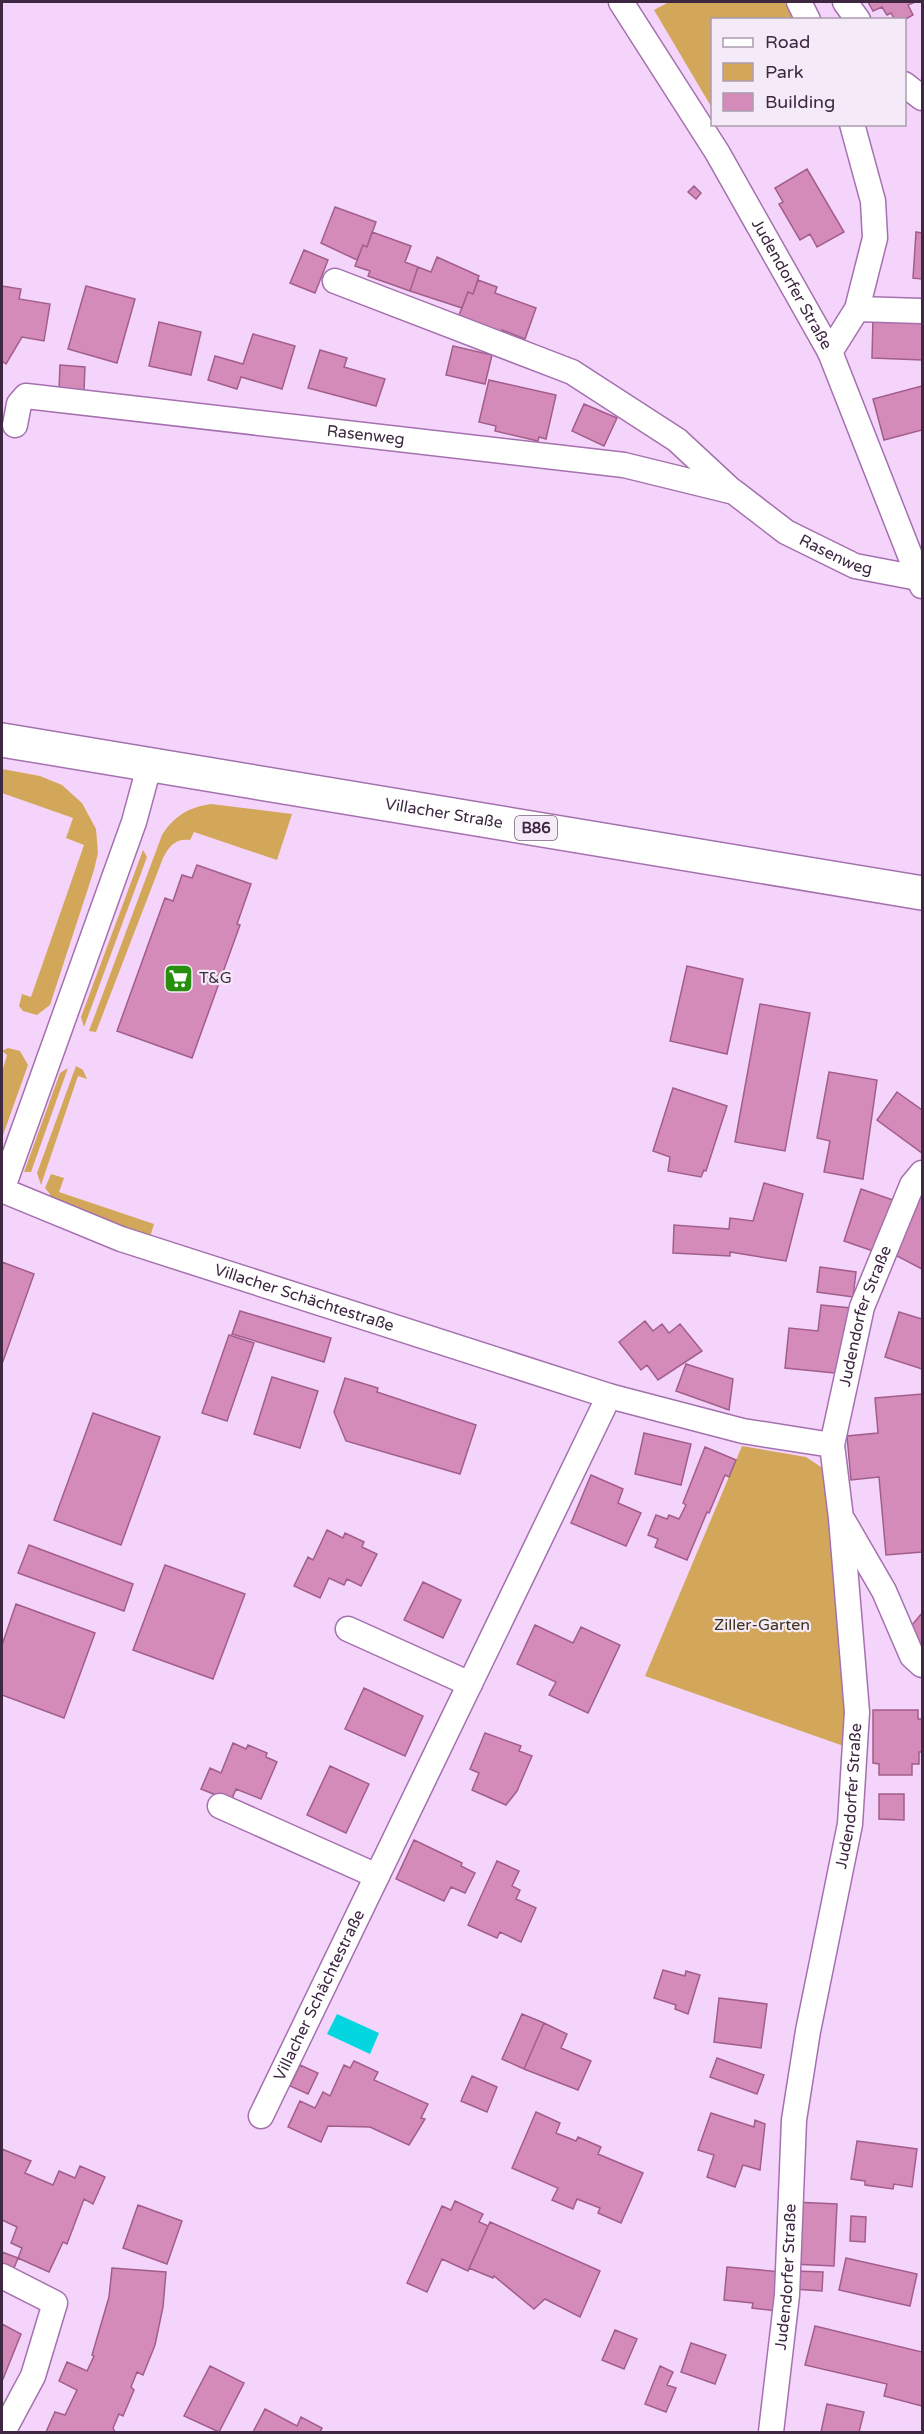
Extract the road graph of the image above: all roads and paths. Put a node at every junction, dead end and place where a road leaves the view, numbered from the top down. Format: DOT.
graph roads {
  1 [pos="621,2"];
  2 [pos="799,2"];
  3 [pos="845,2"];
  4 [pos="807,18"];
  5 [pos="857,18"];
  6 [pos="906,86"];
  7 [pos="922,98"];
  8 [pos="853,126"];
  9 [pos="335,281"];
  10 [pos="857,309"];
  11 [pos="922,311"];
  12 [pos="830,352"];
  13 [pos="15,425"];
  14 [pos="734,492"];
  15 [pos="920,582"];
  16 [pos="2,740"];
  17 [pos="150,763"];
  18 [pos="922,893"];
  19 [pos="922,1173"];
  20 [pos="2,1190"];
  21 [pos="609,1396"];
  22 [pos="832,1445"];
  23 [pos="842,1518"];
  24 [pos="348,1629"];
  25 [pos="922,1665"];
  26 [pos="470,1684"];
  27 [pos="220,1806"];
  28 [pos="377,1876"];
  29 [pos="261,2116"];
  30 [pos="2,2276"];
  31 [pos="3,2433"];
  32 [pos="771,2433"];
  1 -- 12 [label="street, Judendorfer Straße"];
  2 -- 4 [label="street"];
  3 -- 5 [label="street"];
  6 -- 7 [label="street"];
  8 -- 10 [label="street"];
  9 -- 14 [label="street, Rasenweg"];
  10 -- 11 [label="street"];
  10 -- 12 [label="street"];
  12 -- 15 [label="street, Judendorfer Straße"];
  13 -- 14 [label="street, Rasenweg"];
  14 -- 15 [label="street, Rasenweg"];
  16 -- 17 [label="main road, Villacher Straße / B86"];
  17 -- 18 [label="main road, Villacher Straße / B86"];
  17 -- 20 [label="street, Villacher Schächtestraße"];
  19 -- 22 [label="street, Judendorfer Straße"];
  20 -- 21 [label="street, Villacher Schächtestraße"];
  21 -- 22 [label="street, Villacher Schächtestraße"];
  21 -- 26 [label="street, Villacher Schächtestraße"];
  22 -- 23 [label="street, Judendorfer Straße"];
  23 -- 25 [label="street"];
  23 -- 32 [label="street, Judendorfer Straße"];
  24 -- 26 [label="street"];
  26 -- 28 [label="street, Villacher Schächtestraße"];
  27 -- 28 [label="street"];
  28 -- 29 [label="street, Villacher Schächtestraße"];
  30 -- 31 [label="street"];
}
